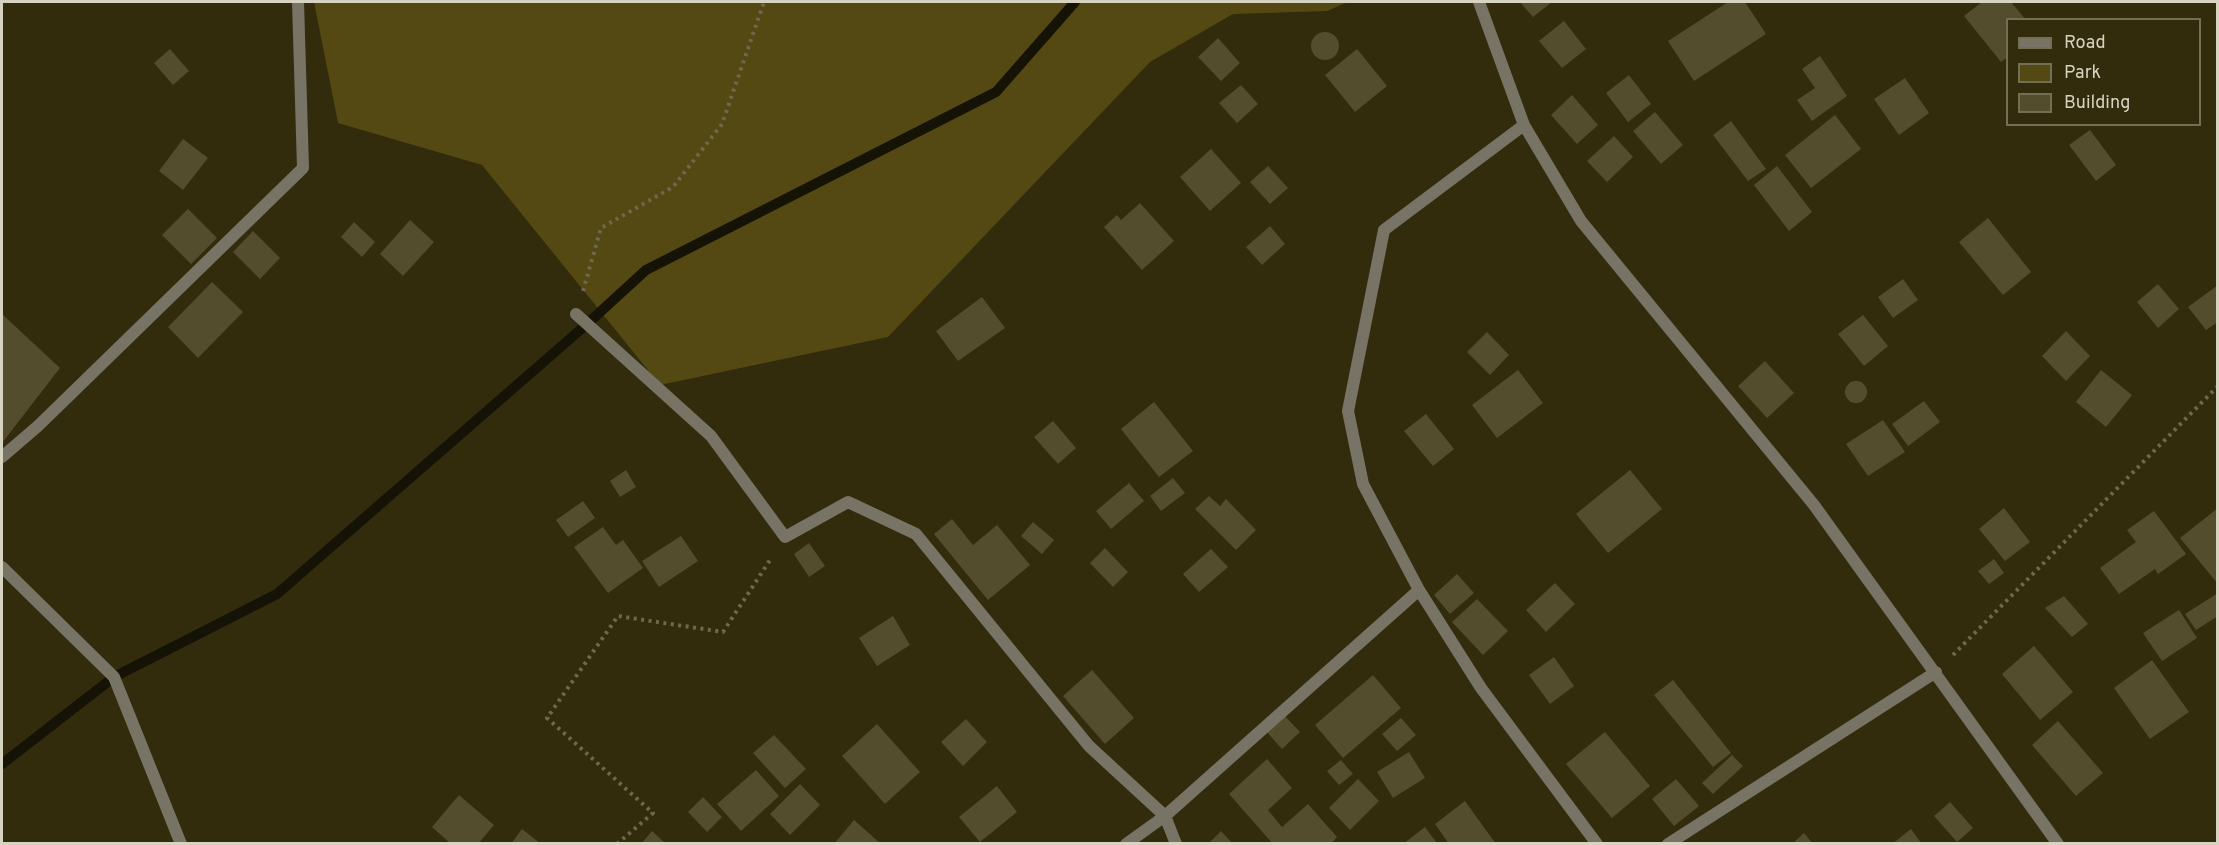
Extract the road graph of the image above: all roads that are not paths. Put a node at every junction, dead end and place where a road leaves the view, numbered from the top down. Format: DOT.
graph roads {
  1 [pos="298,2"];
  2 [pos="1479,2"];
  3 [pos="1524,125"];
  4 [pos="576,315"];
  5 [pos="2,457"];
  6 [pos="2,567"];
  7 [pos="1419,590"];
  8 [pos="1936,672"];
  9 [pos="1165,816"];
  10 [pos="181,843"];
  11 [pos="1126,843"];
  12 [pos="1176,843"];
  13 [pos="1597,843"];
  14 [pos="1668,843"];
  15 [pos="2058,843"];
  1 -- 5 [label="street"];
  2 -- 3 [label="street"];
  3 -- 7 [label="street"];
  3 -- 8 [label="street"];
  4 -- 9 [label="street"];
  6 -- 10 [label="street"];
  7 -- 9 [label="street"];
  7 -- 13 [label="street"];
  8 -- 14 [label="street"];
  8 -- 15 [label="street"];
  9 -- 11 [label="street"];
  9 -- 12 [label="street"];
}
